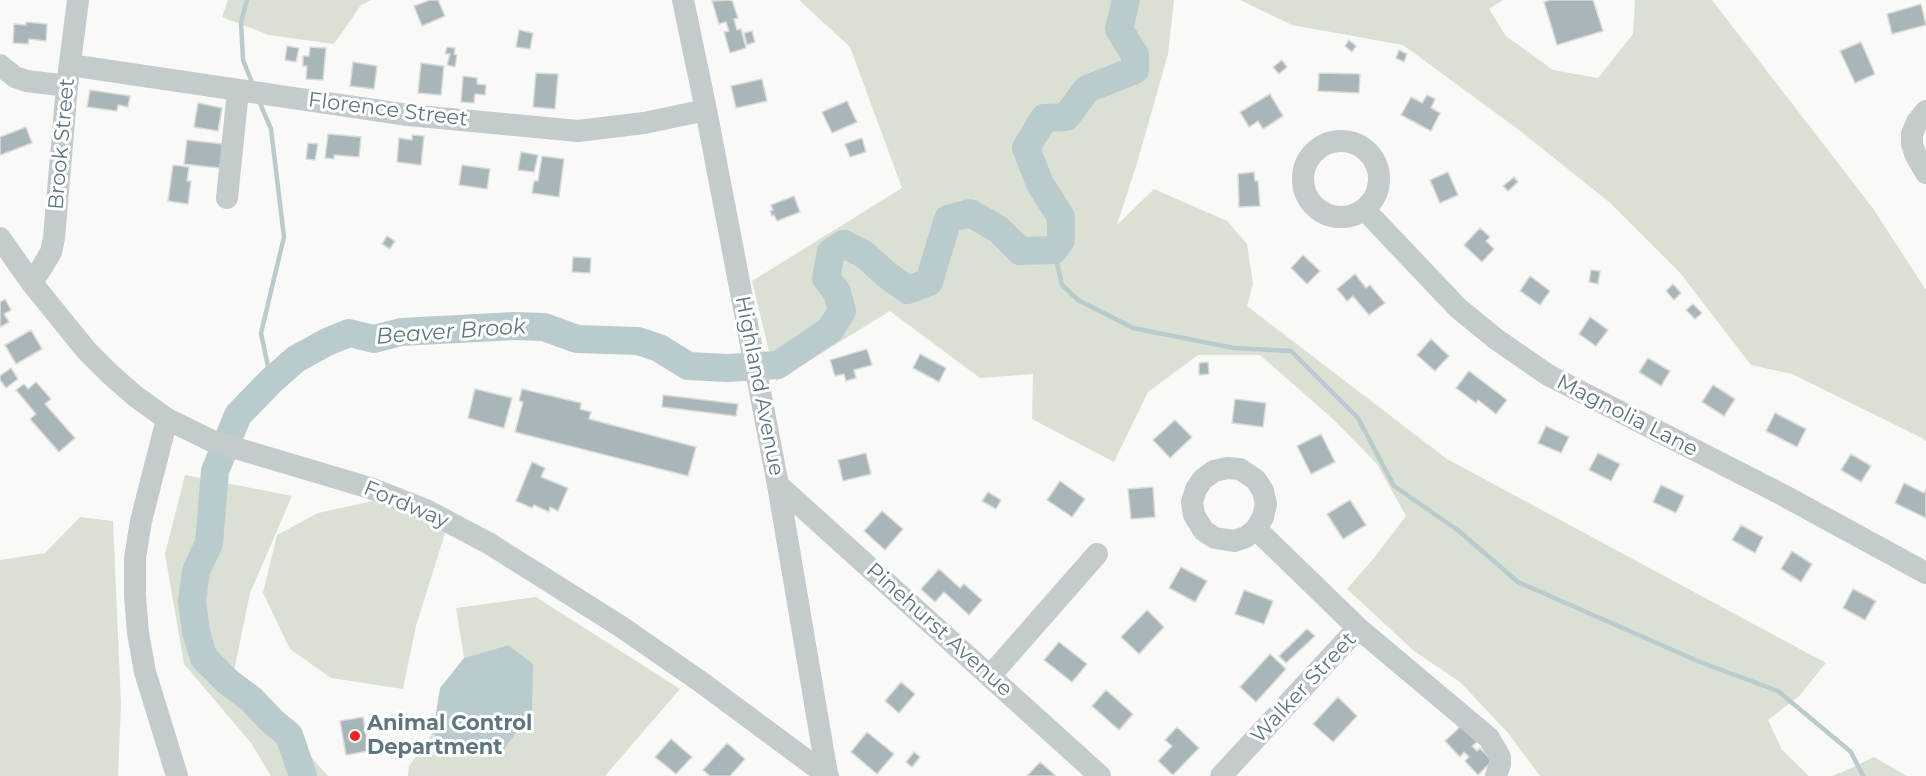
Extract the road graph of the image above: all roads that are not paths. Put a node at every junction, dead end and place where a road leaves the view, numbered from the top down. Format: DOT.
graph roads {
  1 [pos="78,0"];
  2 [pos="683,0"];
  3 [pos="0,65"];
  4 [pos="68,75"];
  5 [pos="250,92"];
  6 [pos="706,110"];
  7 [pos="1926,111"];
  8 [pos="1926,173"];
  9 [pos="227,198"];
  10 [pos="1365,209"];
  11 [pos="0,238"];
  12 [pos="31,282"];
  13 [pos="167,419"];
  14 [pos="778,485"];
  15 [pos="1256,529"];
  16 [pos="1097,554"];
  17 [pos="1926,573"];
  18 [pos="1358,628"];
  19 [pos="990,676"];
  20 [pos="828,775"];
  21 [pos="177,776"];
  22 [pos="1100,776"];
  23 [pos="1221,776"];
  24 [pos="1496,776"];
  1 -- 4 [label="street, Brook Street"];
  2 -- 6 [label="street, Highland Avenue"];
  3 -- 4 [label="street, Florence Street"];
  4 -- 5 [label="street, Florence Street"];
  4 -- 12 [label="street, Brook Street"];
  5 -- 6 [label="street, Florence Street"];
  5 -- 9 [label="street"];
  6 -- 14 [label="street, Highland Avenue"];
  7 -- 8 [label="street"];
  10 -- 17 [label="street, Magnolia Lane"];
  11 -- 12 [label="street, Fordway"];
  12 -- 13 [label="street, Fordway"];
  13 -- 20 [label="street, Fordway"];
  13 -- 21 [label="street"];
  14 -- 19 [label="street, Pinehurst Avenue"];
  14 -- 20 [label="street, Highland Avenue"];
  15 -- 18 [label="street"];
  16 -- 19 [label="street"];
  18 -- 23 [label="street, Walker Street"];
  18 -- 24 [label="street, Walker Street"];
  19 -- 22 [label="street, Pinehurst Avenue"];
}
